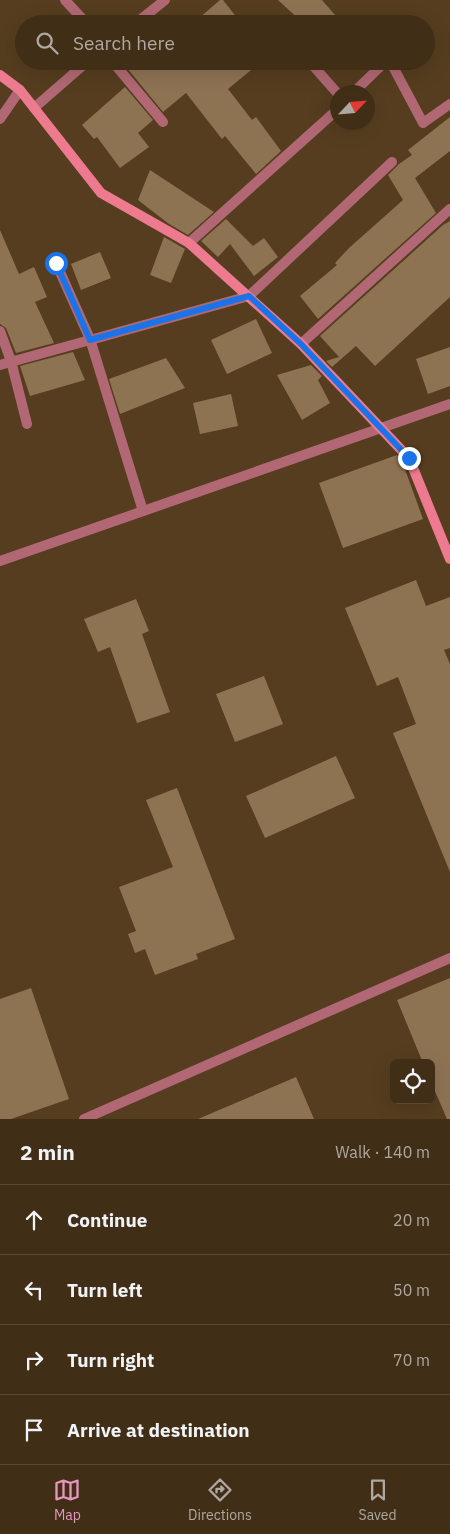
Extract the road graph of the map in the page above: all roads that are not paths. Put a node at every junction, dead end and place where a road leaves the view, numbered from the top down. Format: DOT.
graph roads {
  1 [pos="65,0"];
  2 [pos="165,0"];
  3 [pos="79,15"];
  4 [pos="146,15"];
  5 [pos="78,70"];
  6 [pos="120,70"];
  7 [pos="317,70"];
  8 [pos="378,70"];
  9 [pos="393,70"];
  10 [pos="0,75"];
  11 [pos="330,85"];
  12 [pos="362,85"];
  13 [pos="20,90"];
  14 [pos="450,104"];
  15 [pos="34,108"];
  16 [pos="330,115"];
  17 [pos="0,119"];
  18 [pos="163,122"];
  19 [pos="392,162"];
  20 [pos="450,209"];
  21 [pos="190,244"];
  22 [pos="56,263"];
  23 [pos="249,296"];
  24 [pos="0,331"];
  25 [pos="90,340"];
  26 [pos="301,344"];
  27 [pos="11,361"];
  28 [pos="0,365"];
  29 [pos="450,404"];
  30 [pos="27,424"];
  31 [pos="379,427"];
  32 [pos="143,511"];
  33 [pos="450,559"];
  34 [pos="0,562"];
  35 [pos="450,958"];
  36 [pos="84,1119"];
  1 -- 3 [label="street"];
  2 -- 4 [label="street"];
  5 -- 15 [label="street"];
  6 -- 18 [label="street"];
  7 -- 11 [label="street"];
  8 -- 12 [label="street"];
  9 -- 14 [label="street"];
  10 -- 13 [label="street"];
  13 -- 15 [label="street"];
  13 -- 17 [label="street"];
  15 -- 21 [label="street"];
  16 -- 21 [label="street"];
  19 -- 23 [label="street"];
  20 -- 26 [label="street"];
  21 -- 23 [label="street"];
  22 -- 25 [label="street"];
  23 -- 25 [label="street"];
  23 -- 26 [label="street"];
  24 -- 27 [label="street"];
  25 -- 27 [label="street"];
  25 -- 32 [label="street"];
  26 -- 31 [label="street"];
  27 -- 28 [label="street"];
  27 -- 30 [label="street"];
  29 -- 31 [label="street"];
  31 -- 32 [label="street"];
  31 -- 33 [label="street"];
  32 -- 34 [label="street"];
  35 -- 36 [label="street"];
}
